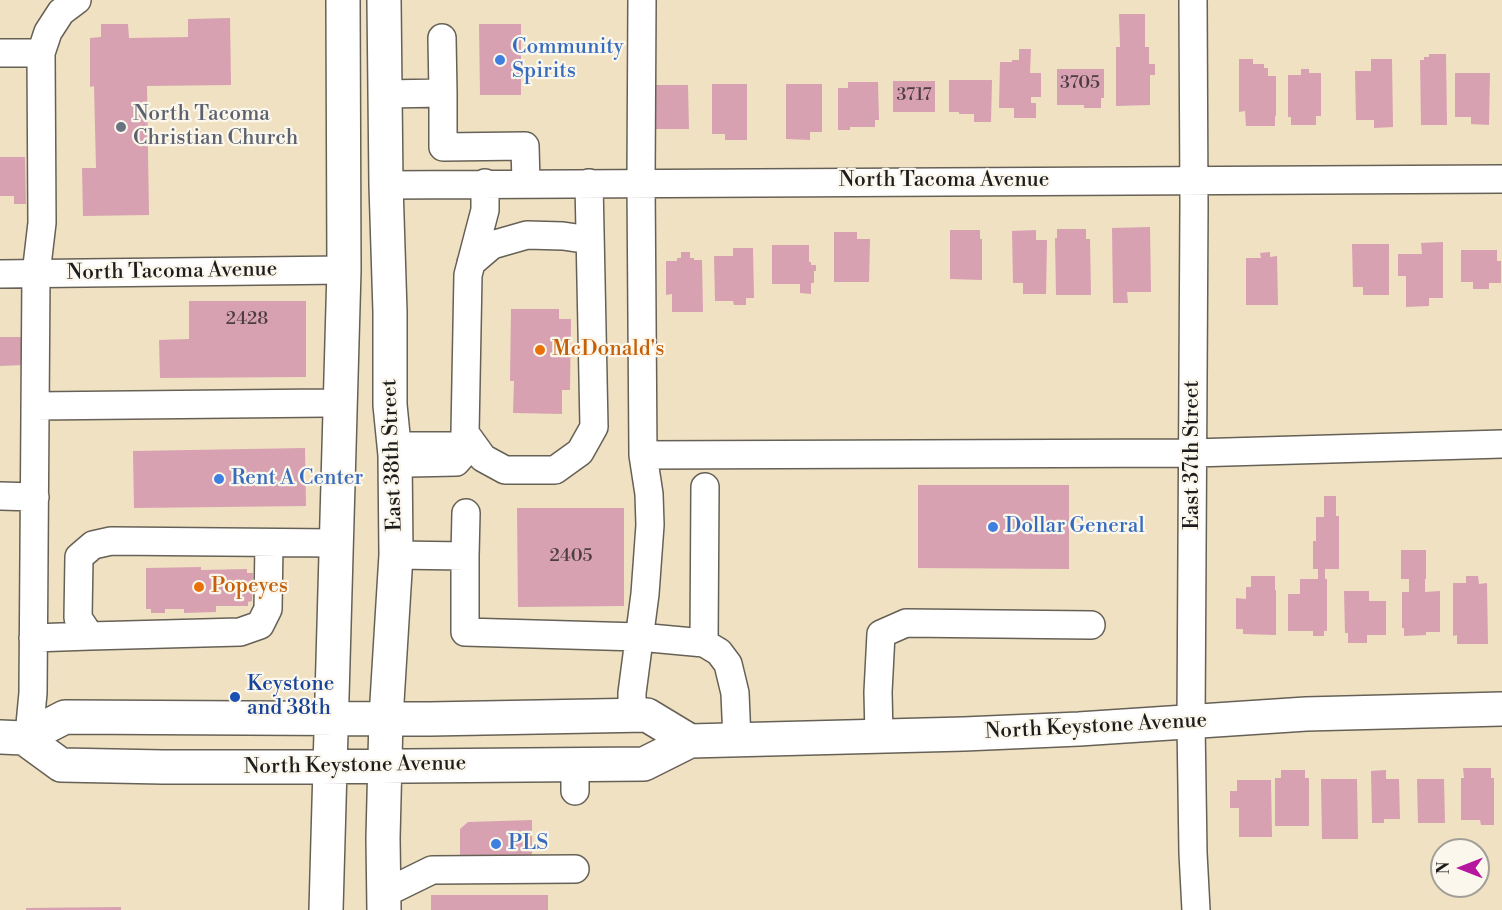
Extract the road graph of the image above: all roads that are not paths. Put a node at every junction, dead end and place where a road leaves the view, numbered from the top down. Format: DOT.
graph roads {
  1 [pos="77,0"];
  2 [pos="343,0"];
  3 [pos="384,0"];
  4 [pos="642,0"];
  5 [pos="1193,0"];
  6 [pos="442,38"];
  7 [pos="0,53"];
  8 [pos="41,53"];
  9 [pos="442,93"];
  10 [pos="385,94"];
  11 [pos="1502,179"];
  12 [pos="1194,180"];
  13 [pos="641,182"];
  14 [pos="485,183"];
  15 [pos="526,183"];
  16 [pos="589,183"];
  17 [pos="386,185"];
  18 [pos="590,240"];
  19 [pos="471,263"];
  20 [pos="344,270"];
  21 [pos="0,274"];
  22 [pos="36,274"];
  23 [pos="340,402"];
  24 [pos="35,406"];
  25 [pos="1502,444"];
  26 [pos="470,453"];
  27 [pos="1193,453"];
  28 [pos="400,455"];
  29 [pos="643,455"];
  30 [pos="705,487"];
  31 [pos="0,496"];
  32 [pos="35,497"];
  33 [pos="466,513"];
  34 [pos="269,543"];
  35 [pos="335,543"];
  36 [pos="34,553"];
  37 [pos="396,555"];
  38 [pos="79,556"];
  39 [pos="465,556"];
  40 [pos="1091,625"];
  41 [pos="90,636"];
  42 [pos="639,637"];
  43 [pos="33,638"];
  44 [pos="704,643"];
  45 [pos="1502,709"];
  46 [pos="632,715"];
  47 [pos="331,718"];
  48 [pos="386,718"];
  49 [pos="1191,723"];
  50 [pos="879,736"];
  51 [pos="18,737"];
  52 [pos="737,740"];
  53 [pos="690,741"];
  54 [pos="386,765"];
  55 [pos="330,766"];
  56 [pos="574,869"];
  57 [pos="384,901"];
  58 [pos="326,910"];
  59 [pos="1196,910"];
  1 -- 8 [label="street"];
  2 -- 20 [label="main road"];
  3 -- 10 [label="main road, East 38th Street"];
  4 -- 13 [label="street"];
  5 -- 12 [label="street, East 37th Street"];
  6 -- 9 [label="street"];
  7 -- 8 [label="street"];
  8 -- 22 [label="street"];
  9 -- 10 [label="street"];
  9 -- 15 [label="street"];
  10 -- 17 [label="main road, East 38th Street"];
  11 -- 12 [label="street, North Tacoma Avenue"];
  12 -- 13 [label="street, North Tacoma Avenue"];
  12 -- 27 [label="street, East 37th Street"];
  13 -- 16 [label="street, North Tacoma Avenue"];
  13 -- 29 [label="street"];
  14 -- 15 [label="street, North Tacoma Avenue"];
  14 -- 17 [label="street, North Tacoma Avenue"];
  14 -- 19 [label="street"];
  15 -- 16 [label="street, North Tacoma Avenue"];
  16 -- 18 [label="street"];
  17 -- 28 [label="main road, East 38th Street"];
  18 -- 19 [label="street"];
  18 -- 26 [label="street"];
  19 -- 26 [label="street"];
  20 -- 22 [label="street, North Tacoma Avenue"];
  20 -- 23 [label="main road"];
  21 -- 22 [label="street, North Tacoma Avenue"];
  22 -- 24 [label="street"];
  23 -- 24 [label="street"];
  23 -- 35 [label="main road"];
  24 -- 32 [label="street"];
  25 -- 27 [label="street"];
  26 -- 28 [label="street"];
  27 -- 29 [label="street"];
  27 -- 49 [label="street, East 37th Street"];
  28 -- 37 [label="main road, East 38th Street"];
  29 -- 42 [label="street"];
  30 -- 44 [label="street"];
  31 -- 32 [label="street"];
  32 -- 36 [label="street"];
  33 -- 39 [label="street"];
  34 -- 35 [label="street"];
  34 -- 38 [label="street"];
  34 -- 41 [label="street"];
  35 -- 47 [label="main road"];
  36 -- 38 [label="street"];
  36 -- 43 [label="street"];
  37 -- 39 [label="street"];
  37 -- 48 [label="main road, East 38th Street"];
  38 -- 41 [label="street"];
  39 -- 42 [label="street"];
  40 -- 50 [label="street"];
  41 -- 43 [label="street"];
  42 -- 44 [label="street"];
  42 -- 46 [label="street"];
  43 -- 51 [label="street"];
  44 -- 52 [label="street"];
  45 -- 49 [label="main road, North Keystone Avenue"];
  46 -- 48 [label="main road"];
  46 -- 53 [label="main road"];
  47 -- 48 [label="main road"];
  47 -- 51 [label="main road"];
  47 -- 55 [label="main road"];
  48 -- 54 [label="main road, East 38th Street"];
  49 -- 50 [label="main road, North Keystone Avenue"];
  49 -- 59 [label="street, East 37th Street"];
  50 -- 52 [label="main road, North Keystone Avenue"];
  51 -- 55 [label="main road, North Keystone Avenue"];
  52 -- 53 [label="main road, North Keystone Avenue"];
  53 -- 54 [label="main road, North Keystone Avenue"];
  54 -- 55 [label="main road, North Keystone Avenue"];
  54 -- 57 [label="main road, East 38th Street"];
  55 -- 58 [label="main road"];
  56 -- 57 [label="street"];
}
